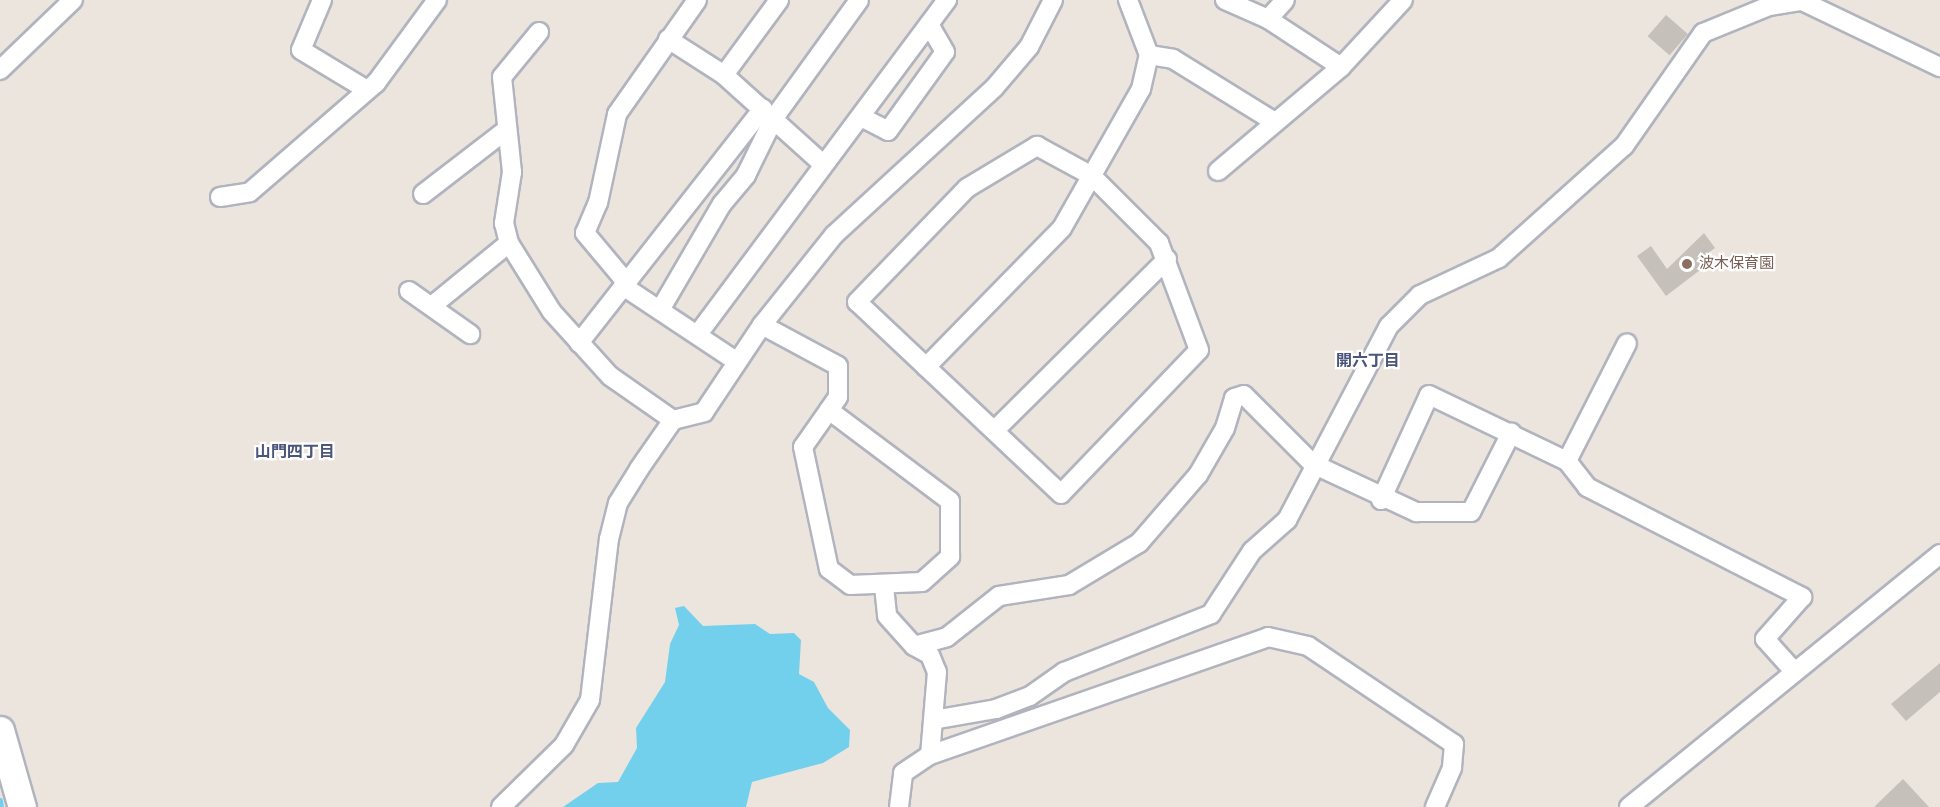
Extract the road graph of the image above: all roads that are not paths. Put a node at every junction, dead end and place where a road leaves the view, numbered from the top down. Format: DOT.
graph roads {
  1 [pos="74,0"];
  2 [pos="322,0"];
  3 [pos="437,0"];
  4 [pos="697,0"];
  5 [pos="779,0"];
  6 [pos="859,0"];
  7 [pos="947,0"];
  8 [pos="1053,0"];
  9 [pos="1128,0"];
  10 [pos="1225,0"];
  11 [pos="1285,0"];
  12 [pos="1403,0"];
  13 [pos="1268,19"];
  14 [pos="929,24"];
  15 [pos="539,32"];
  16 [pos="669,39"];
  17 [pos="1149,55"];
  18 [pos="1940,67"];
  19 [pos="1341,68"];
  20 [pos="0,70"];
  21 [pos="724,75"];
  22 [pos="367,90"];
  23 [pos="768,113"];
  24 [pos="861,117"];
  25 [pos="1275,122"];
  26 [pos="506,130"];
  27 [pos="823,164"];
  28 [pos="1218,171"];
  29 [pos="1092,176"];
  30 [pos="423,195"];
  31 [pos="220,197"];
  32 [pos="509,243"];
  33 [pos="1167,259"];
  34 [pos="625,284"];
  35 [pos="409,291"];
  36 [pos="433,305"];
  37 [pos="660,310"];
  38 [pos="762,325"];
  39 [pos="470,334"];
  40 [pos="698,334"];
  41 [pos="579,343"];
  42 [pos="1627,343"];
  43 [pos="736,361"];
  44 [pos="926,367"];
  45 [pos="829,410"];
  46 [pos="673,420"];
  47 [pos="996,429"];
  48 [pos="1511,433"];
  49 [pos="1567,461"];
  50 [pos="1313,464"];
  51 [pos="1381,500"];
  52 [pos="1940,554"];
  53 [pos="884,586"];
  54 [pos="914,646"];
  55 [pos="1793,670"];
  56 [pos="933,720"];
  57 [pos="0,730"];
  58 [pos="930,755"];
  59 [pos="22,807"];
  60 [pos="501,807"];
  61 [pos="898,807"];
  62 [pos="1435,807"];
  63 [pos="1629,807"];
  1 -- 20 [label="street"];
  2 -- 22 [label="street"];
  3 -- 22 [label="street"];
  4 -- 16 [label="street"];
  5 -- 21 [label="street"];
  6 -- 23 [label="street"];
  7 -- 14 [label="street"];
  8 -- 38 [label="street"];
  9 -- 17 [label="street"];
  10 -- 13 [label="street"];
  11 -- 13 [label="street"];
  12 -- 19 [label="street"];
  13 -- 19 [label="street"];
  14 -- 24 [label="street"];
  14 -- 24 [label="street"];
  15 -- 26 [label="street"];
  16 -- 21 [label="street"];
  16 -- 34 [label="street"];
  17 -- 25 [label="street"];
  17 -- 29 [label="street"];
  18 -- 50 [label="street"];
  19 -- 25 [label="street"];
  21 -- 23 [label="street"];
  22 -- 31 [label="street"];
  23 -- 27 [label="street"];
  23 -- 34 [label="street"];
  23 -- 37 [label="street"];
  24 -- 27 [label="street"];
  25 -- 28 [label="street"];
  26 -- 30 [label="street"];
  26 -- 32 [label="street"];
  27 -- 40 [label="street"];
  29 -- 33 [label="street"];
  29 -- 44 [label="street"];
  29 -- 44 [label="street"];
  32 -- 36 [label="street"];
  32 -- 41 [label="street"];
  33 -- 47 [label="street"];
  33 -- 47 [label="street"];
  34 -- 37 [label="street"];
  34 -- 41 [label="street"];
  35 -- 36 [label="street"];
  36 -- 39 [label="street"];
  37 -- 40 [label="street"];
  38 -- 43 [label="street"];
  38 -- 45 [label="street"];
  40 -- 43 [label="street"];
  41 -- 46 [label="street"];
  42 -- 49 [label="street"];
  43 -- 46 [label="street"];
  44 -- 47 [label="street"];
  45 -- 53 [label="street"];
  45 -- 53 [label="street"];
  46 -- 60 [label="street"];
  48 -- 49 [label="street"];
  48 -- 51 [label="street"];
  48 -- 51 [label="street"];
  49 -- 55 [label="street"];
  50 -- 51 [label="street"];
  50 -- 54 [label="street"];
  50 -- 56 [label="street"];
  52 -- 55 [label="street"];
  53 -- 54 [label="street"];
  54 -- 56 [label="street"];
  55 -- 63 [label="street"];
  56 -- 58 [label="street"];
  57 -- 59 [label="street"];
  58 -- 61 [label="street"];
  58 -- 62 [label="street"];
}
